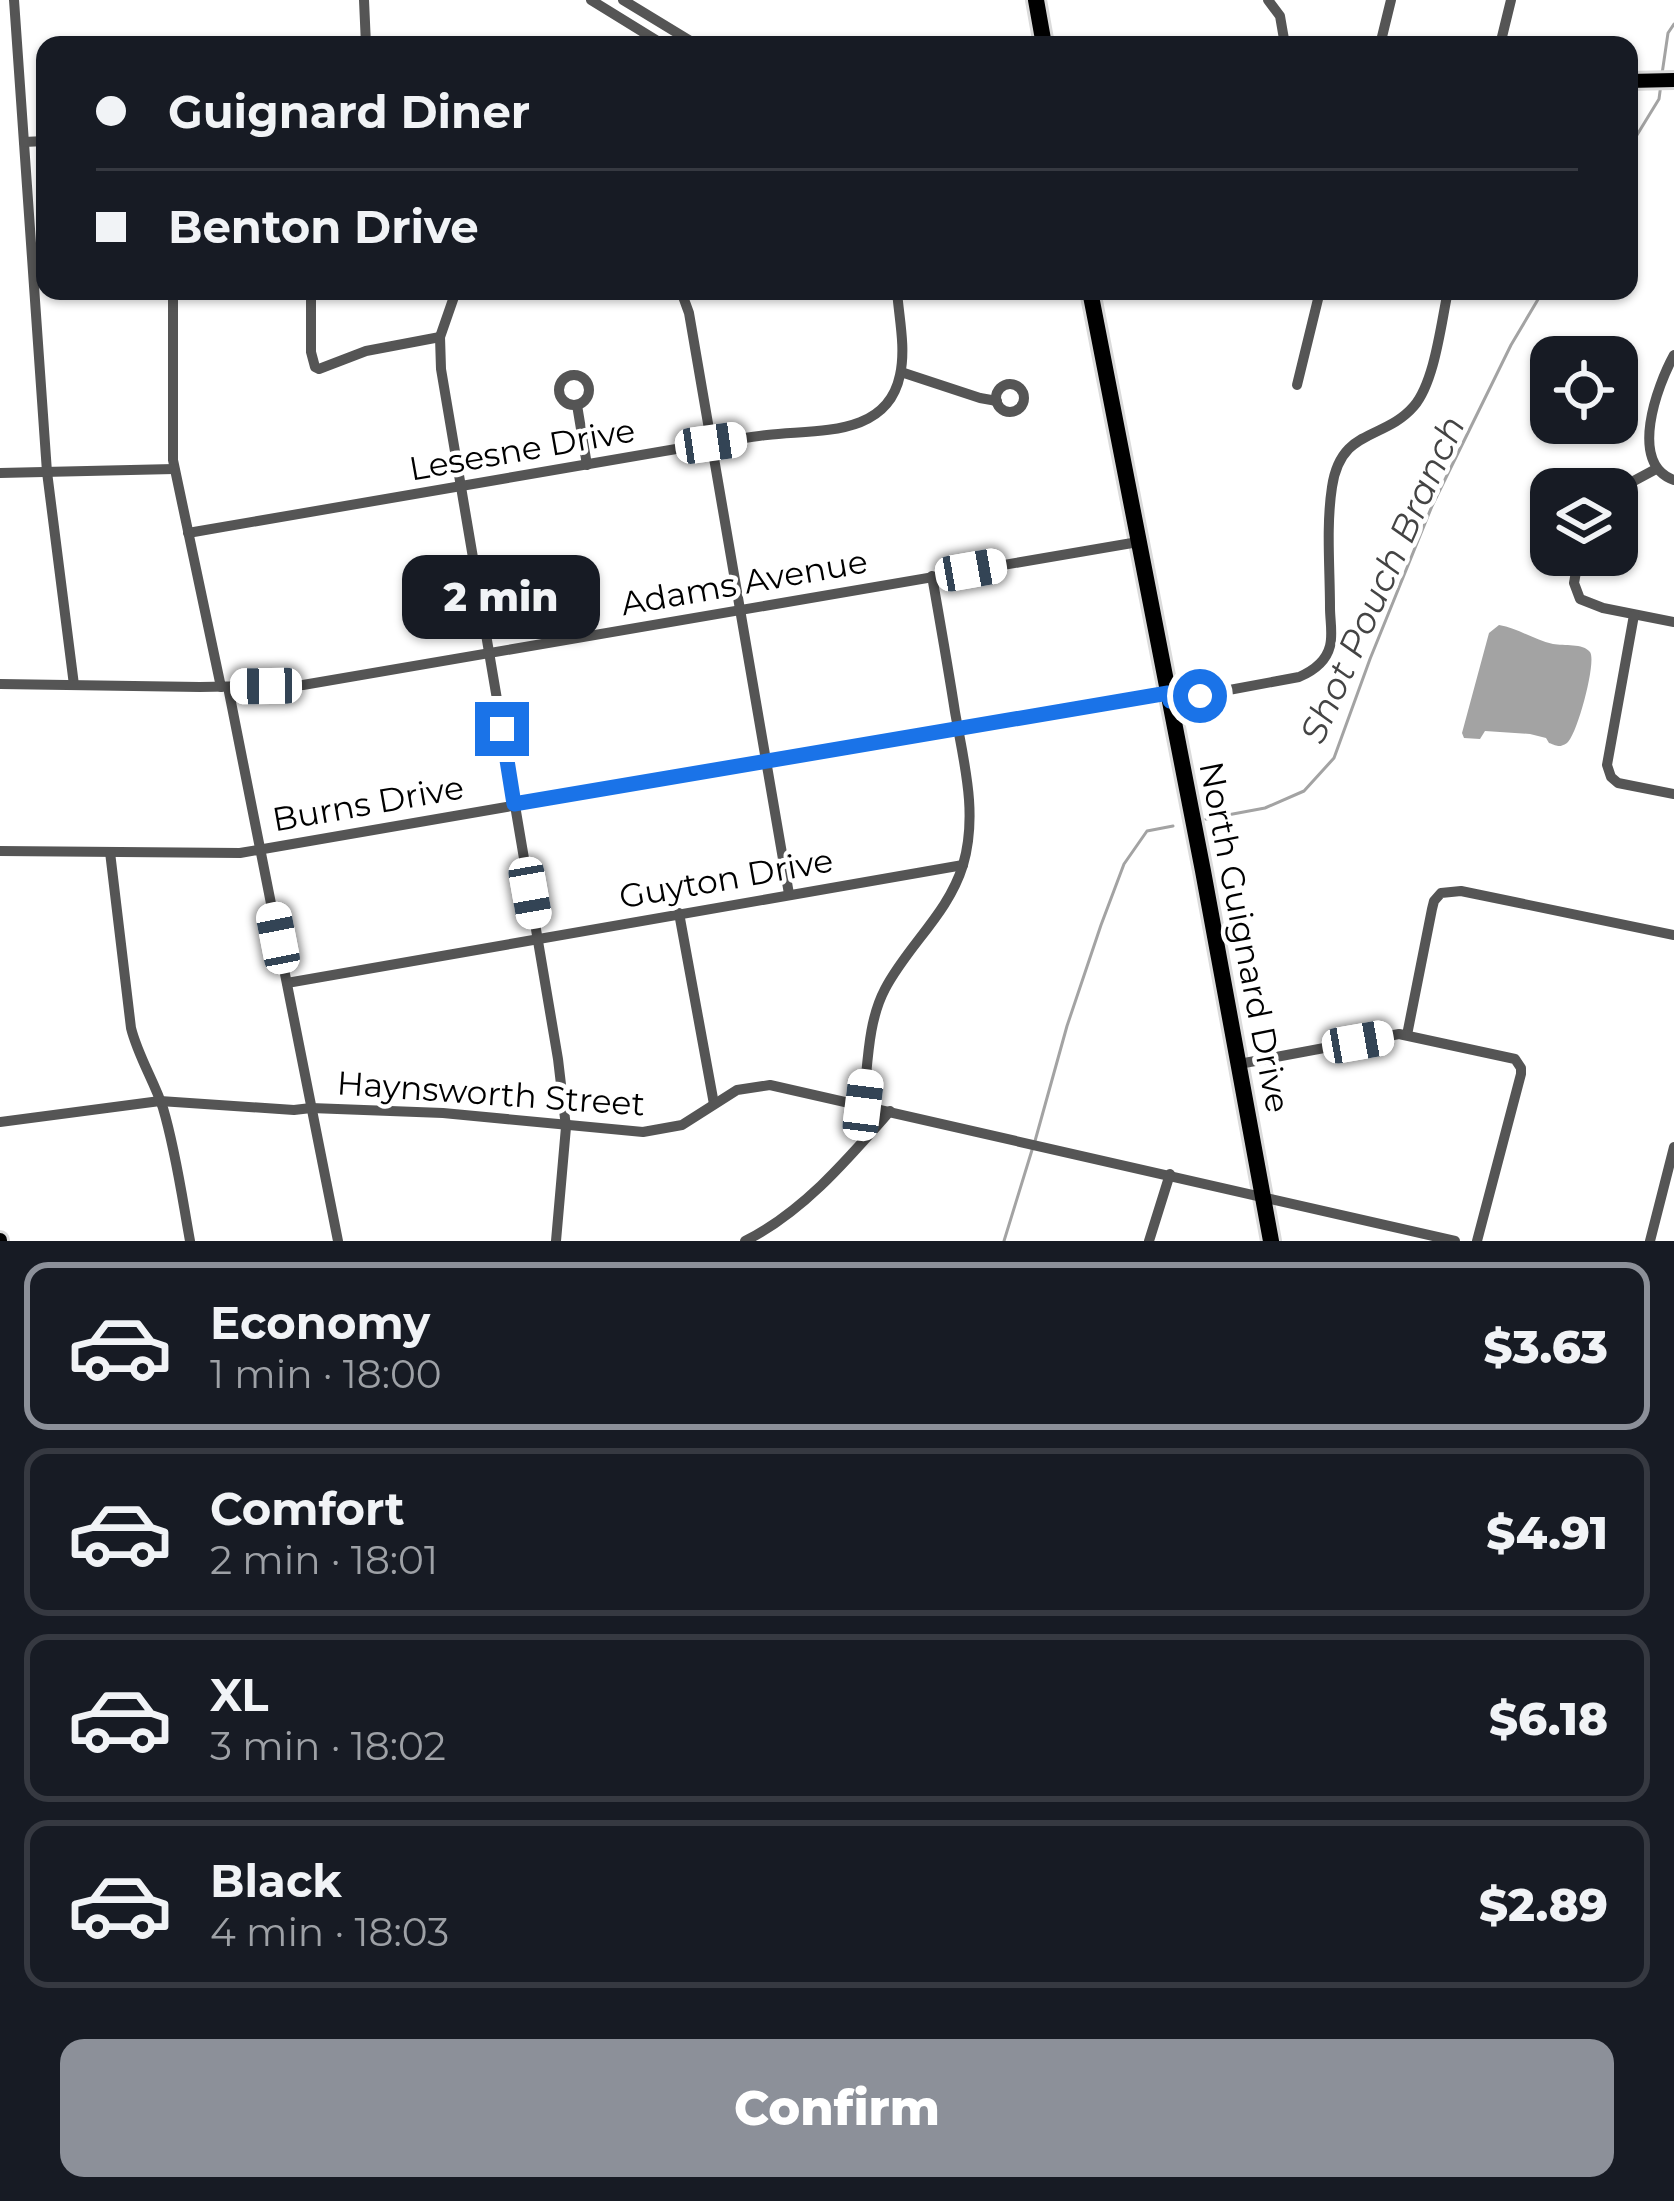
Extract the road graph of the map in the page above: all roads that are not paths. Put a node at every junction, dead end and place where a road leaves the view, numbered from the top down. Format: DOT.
graph roads {
  1 [pos="14,0"];
  2 [pos="364,0"];
  3 [pos="591,0"];
  4 [pos="622,0"];
  5 [pos="1036,0"];
  6 [pos="1268,0"];
  7 [pos="1391,0"];
  8 [pos="1511,0"];
  9 [pos="366,36"];
  10 [pos="649,36"];
  11 [pos="682,36"];
  12 [pos="1042,36"];
  13 [pos="1283,36"];
  14 [pos="1382,36"];
  15 [pos="1502,36"];
  16 [pos="1674,80"];
  17 [pos="1638,81"];
  18 [pos="36,141"];
  19 [pos="24,142"];
  20 [pos="172,300"];
  21 [pos="310,300"];
  22 [pos="453,300"];
  23 [pos="684,300"];
  24 [pos="897,300"];
  25 [pos="1092,300"];
  26 [pos="1318,300"];
  27 [pos="1446,300"];
  28 [pos="440,337"];
  29 [pos="1674,355"];
  30 [pos="901,372"];
  31 [pos="1297,385"];
  32 [pos="997,401"];
  33 [pos="577,405"];
  34 [pos="711,443"];
  35 [pos="587,464"];
  36 [pos="174,469"];
  37 [pos="1656,469"];
  38 [pos="47,472"];
  39 [pos="0,473"];
  40 [pos="1638,479"];
  41 [pos="1674,480"];
  42 [pos="460,487"];
  43 [pos="188,533"];
  44 [pos="1138,542"];
  45 [pos="932,576"];
  46 [pos="1576,576"];
  47 [pos="740,610"];
  48 [pos="1634,615"];
  49 [pos="1674,622"];
  50 [pos="489,654"];
  51 [pos="0,684"];
  52 [pos="74,686"];
  53 [pos="224,687"];
  54 [pos="1169,697"];
  55 [pos="958,728"];
  56 [pos="766,760"];
  57 [pos="1674,794"];
  58 [pos="514,804"];
  59 [pos="261,849"];
  60 [pos="0,851"];
  61 [pos="110,852"];
  62 [pos="963,866"];
  63 [pos="789,894"];
  64 [pos="679,913"];
  65 [pos="1674,935"];
  66 [pos="537,938"];
  67 [pos="287,982"];
  68 [pos="1407,1034"];
  69 [pos="1239,1064"];
  70 [pos="160,1101"];
  71 [pos="714,1104"];
  72 [pos="863,1105"];
  73 [pos="311,1108"];
  74 [pos="890,1111"];
  75 [pos="0,1122"];
  76 [pos="566,1127"];
  77 [pos="1674,1147"];
  78 [pos="1171,1174"];
  79 [pos="1263,1196"];
  80 [pos="190,1241"];
  81 [pos="338,1241"];
  82 [pos="556,1241"];
  83 [pos="746,1241"];
  84 [pos="1150,1241"];
  85 [pos="1271,1241"];
  86 [pos="1455,1241"];
  87 [pos="1477,1241"];
  88 [pos="1650,1241"];
  1 -- 19 [label="street"];
  2 -- 9 [label="street"];
  3 -- 10 [label="street"];
  4 -- 11 [label="street"];
  5 -- 12 [label="highway"];
  6 -- 13 [label="street"];
  7 -- 14 [label="street"];
  8 -- 15 [label="street"];
  16 -- 17 [label="main road"];
  18 -- 19 [label="street"];
  19 -- 38 [label="street"];
  20 -- 36 [label="street"];
  21 -- 28 [label="street"];
  22 -- 28 [label="street"];
  23 -- 34 [label="street"];
  24 -- 30 [label="street"];
  25 -- 44 [label="highway, North Guignard Drive"];
  26 -- 31 [label="street"];
  27 -- 54 [label="street, Burns Drive"];
  28 -- 42 [label="street"];
  29 -- 37 [label="street"];
  30 -- 32 [label="street"];
  30 -- 34 [label="street, Lesesne Drive"];
  33 -- 35 [label="street"];
  34 -- 35 [label="street, Lesesne Drive"];
  34 -- 47 [label="street"];
  35 -- 42 [label="street, Lesesne Drive"];
  36 -- 38 [label="street"];
  36 -- 43 [label="street"];
  37 -- 40 [label="street"];
  37 -- 41 [label="street"];
  38 -- 39 [label="street"];
  38 -- 52 [label="street"];
  42 -- 43 [label="street, Lesesne Drive"];
  42 -- 50 [label="street"];
  43 -- 53 [label="street"];
  44 -- 45 [label="street, Adams Avenue"];
  44 -- 54 [label="highway, North Guignard Drive"];
  45 -- 47 [label="street, Adams Avenue"];
  45 -- 55 [label="street"];
  46 -- 48 [label="street"];
  47 -- 50 [label="street, Adams Avenue"];
  47 -- 56 [label="street"];
  48 -- 49 [label="street"];
  48 -- 57 [label="street"];
  50 -- 53 [label="street, Adams Avenue"];
  50 -- 58 [label="street"];
  51 -- 52 [label="street, Adams Avenue"];
  52 -- 53 [label="street, Adams Avenue"];
  53 -- 59 [label="street"];
  54 -- 55 [label="street, Burns Drive"];
  54 -- 69 [label="highway, North Guignard Drive"];
  55 -- 56 [label="street, Burns Drive"];
  55 -- 62 [label="street"];
  56 -- 58 [label="street, Burns Drive"];
  56 -- 63 [label="street"];
  58 -- 59 [label="street, Burns Drive"];
  58 -- 66 [label="street"];
  59 -- 61 [label="street, Burns Drive"];
  59 -- 67 [label="street"];
  60 -- 61 [label="street, Burns Drive"];
  61 -- 70 [label="street"];
  62 -- 63 [label="street, Guyton Drive"];
  62 -- 72 [label="street"];
  63 -- 64 [label="street, Guyton Drive"];
  64 -- 66 [label="street, Guyton Drive"];
  64 -- 71 [label="street"];
  65 -- 68 [label="street"];
  66 -- 67 [label="street, Guyton Drive"];
  66 -- 76 [label="street"];
  67 -- 73 [label="street"];
  68 -- 69 [label="street"];
  68 -- 87 [label="street"];
  69 -- 79 [label="highway, North Guignard Drive"];
  70 -- 73 [label="street, Haynsworth Street"];
  70 -- 75 [label="street, Haynsworth Street"];
  70 -- 80 [label="street"];
  71 -- 72 [label="street, Haynsworth Street"];
  71 -- 76 [label="street, Haynsworth Street"];
  72 -- 74 [label="street, Haynsworth Street"];
  73 -- 76 [label="street, Haynsworth Street"];
  73 -- 81 [label="street"];
  74 -- 78 [label="street, Haynsworth Street"];
  74 -- 83 [label="street"];
  76 -- 82 [label="street"];
  77 -- 88 [label="street"];
  78 -- 79 [label="street, Haynsworth Street"];
  78 -- 84 [label="street"];
  79 -- 85 [label="highway, North Guignard Drive"];
  79 -- 86 [label="street, Haynsworth Street"];
}
